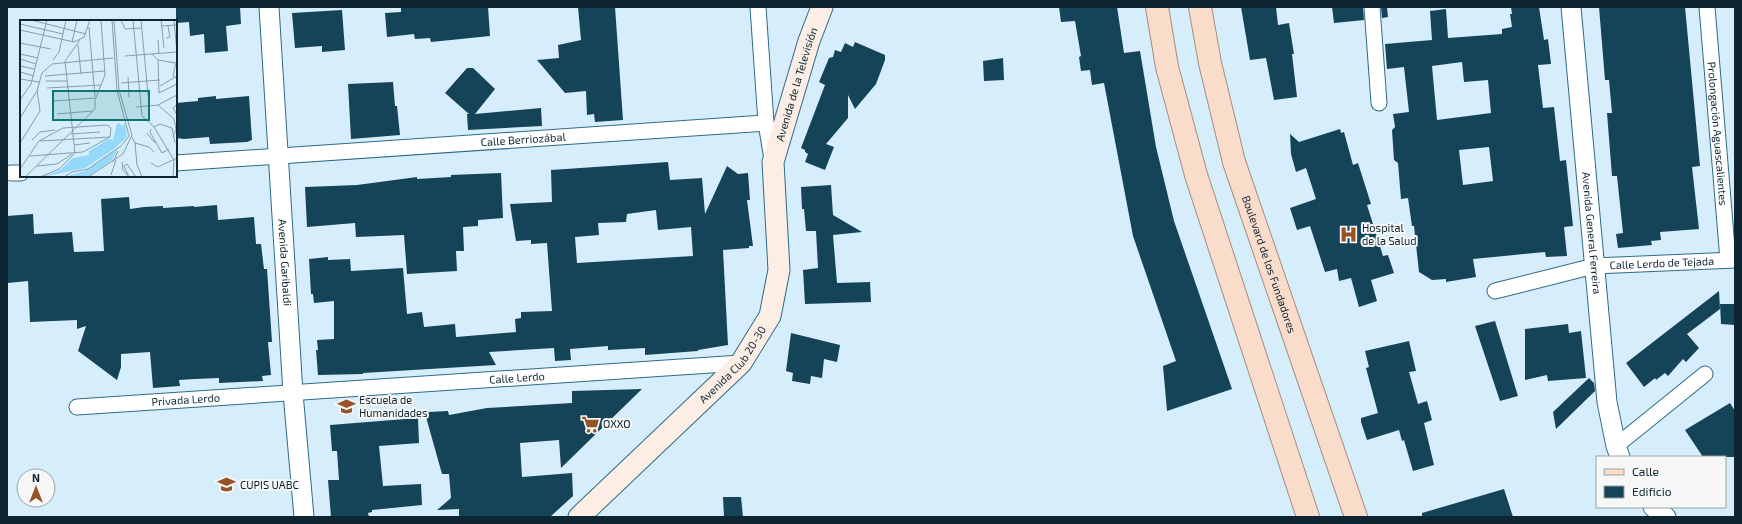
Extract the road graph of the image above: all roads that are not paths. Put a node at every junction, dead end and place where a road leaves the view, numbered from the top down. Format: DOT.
graph roads {
  1 [pos="269,7"];
  2 [pos="758,7"];
  3 [pos="822,7"];
  4 [pos="1157,7"];
  5 [pos="1200,7"];
  6 [pos="1372,7"];
  7 [pos="1571,7"];
  8 [pos="1707,7"];
  9 [pos="1379,103"];
  10 [pos="766,123"];
  11 [pos="279,157"];
  12 [pos="772,162"];
  13 [pos="177,163"];
  14 [pos="1731,260"];
  15 [pos="1594,266"];
  16 [pos="1495,291"];
  17 [pos="741,363"];
  18 [pos="1705,374"];
  19 [pos="293,393"];
  20 [pos="77,408"];
  21 [pos="1618,452"];
  22 [pos="1654,508"];
  23 [pos="304,517"];
  24 [pos="578,517"];
  25 [pos="1308,517"];
  26 [pos="1356,517"];
  27 [pos="1666,517"];
  1 -- 11 [label="street, Avenida Garibaldi"];
  2 -- 10 [label="street"];
  3 -- 12 [label="main road, Avenida de la Televisión"];
  4 -- 25 [label="main road"];
  5 -- 26 [label="main road, Boulevard de los Fundadores"];
  6 -- 9 [label="street"];
  7 -- 15 [label="street, Avenida General Ferreira"];
  8 -- 14 [label="street, Prolongación Aguascalientes"];
  10 -- 11 [label="street, Calle Berriozábal"];
  10 -- 12 [label="street"];
  11 -- 13 [label="street, Calle Berriozábal"];
  11 -- 19 [label="street, Avenida Garibaldi"];
  12 -- 17 [label="main road, Avenida Club 20-30"];
  14 -- 15 [label="street, Calle Lerdo de Tejada"];
  15 -- 16 [label="street, Calle Lerdo de Tejada"];
  15 -- 21 [label="street, Avenida General Ferreira"];
  17 -- 19 [label="street, Calle Lerdo"];
  17 -- 24 [label="main road, Avenida Club 20-30"];
  18 -- 21 [label="street"];
  19 -- 20 [label="street, Privada Lerdo"];
  19 -- 23 [label="street, Avenida Garibaldi"];
  22 -- 27 [label="street"];
}
